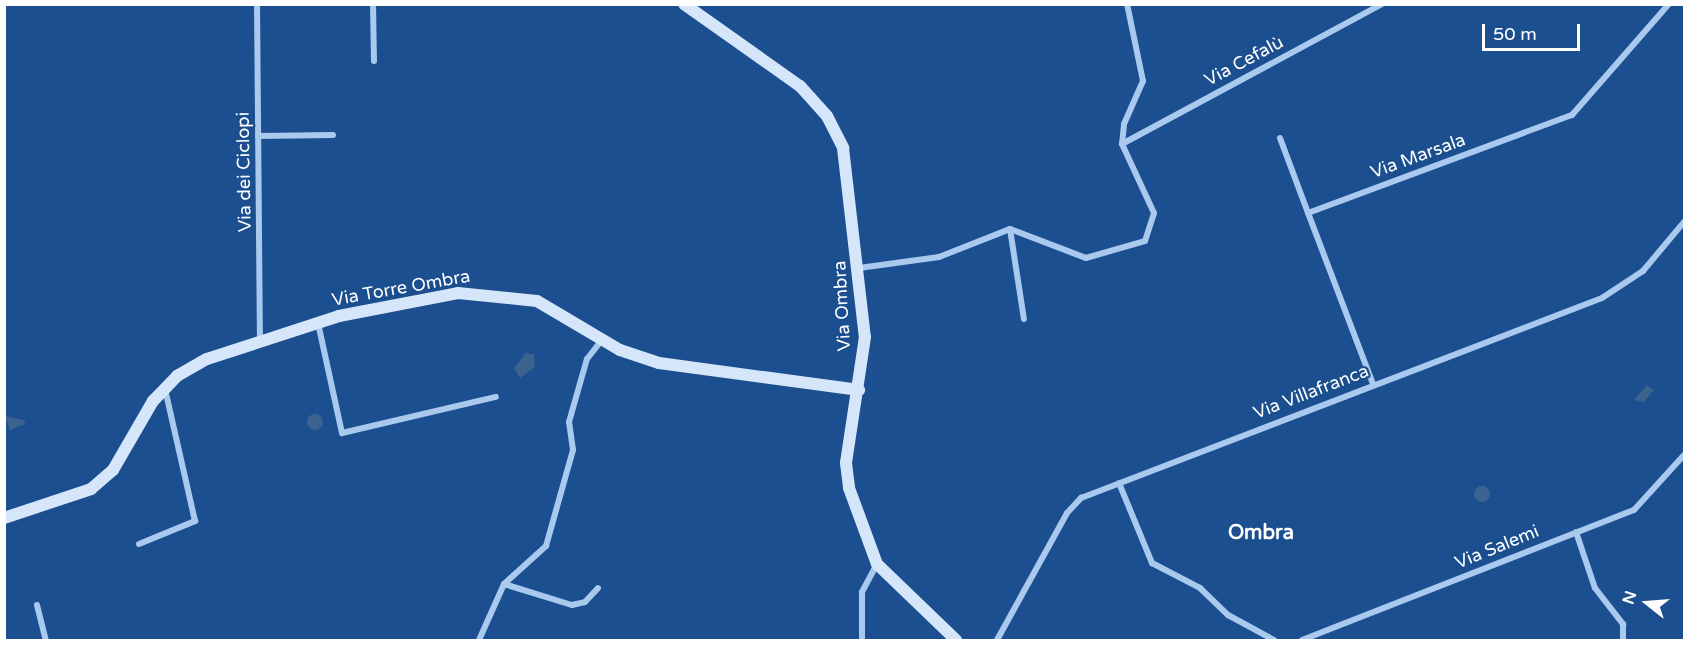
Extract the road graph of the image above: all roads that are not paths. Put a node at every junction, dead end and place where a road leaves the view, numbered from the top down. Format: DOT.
graph roads {
  1 [pos="257,4"];
  2 [pos="373,4"];
  3 [pos="684,4"];
  4 [pos="1127,4"];
  5 [pos="1382,4"];
  6 [pos="1669,4"];
  7 [pos="374,61"];
  8 [pos="333,135"];
  9 [pos="258,136"];
  10 [pos="1280,138"];
  11 [pos="1122,144"];
  12 [pos="1308,213"];
  13 [pos="1684,222"];
  14 [pos="1010,229"];
  15 [pos="859,268"];
  16 [pos="1024,320"];
  17 [pos="318,322"];
  18 [pos="260,339"];
  19 [pos="602,340"];
  20 [pos="1373,384"];
  21 [pos="165,388"];
  22 [pos="859,390"];
  23 [pos="496,397"];
  24 [pos="1684,455"];
  25 [pos="1119,483"];
  26 [pos="4,518"];
  27 [pos="1576,532"];
  28 [pos="139,544"];
  29 [pos="877,564"];
  30 [pos="504,584"];
  31 [pos="598,588"];
  32 [pos="37,605"];
  33 [pos="46,640"];
  34 [pos="479,640"];
  35 [pos="862,640"];
  36 [pos="956,640"];
  37 [pos="997,640"];
  38 [pos="1274,640"];
  39 [pos="1302,640"];
  40 [pos="1623,640"];
  1 -- 9 [label="street, Via dei Ciclopi"];
  2 -- 7 [label="street"];
  3 -- 15 [label="street, Via Ombra"];
  4 -- 11 [label="street"];
  5 -- 11 [label="street, Via Cefalù"];
  6 -- 12 [label="street, Via Marsala"];
  8 -- 9 [label="street"];
  9 -- 18 [label="street, Via dei Ciclopi"];
  10 -- 12 [label="street"];
  11 -- 14 [label="street"];
  12 -- 20 [label="street"];
  13 -- 20 [label="street, Via Villafranca"];
  14 -- 15 [label="street"];
  14 -- 16 [label="street"];
  15 -- 22 [label="street, Via Ombra"];
  17 -- 18 [label="street, Via Torre Ombra"];
  17 -- 19 [label="street, Via Torre Ombra"];
  17 -- 23 [label="street"];
  18 -- 21 [label="street, Via Torre Ombra"];
  19 -- 22 [label="street, Via Torre Ombra"];
  19 -- 30 [label="street"];
  20 -- 25 [label="street, Via Villafranca"];
  21 -- 26 [label="street, Via Torre Ombra"];
  21 -- 28 [label="street"];
  22 -- 29 [label="street, Via Ombra"];
  24 -- 27 [label="street, Via Salemi"];
  25 -- 37 [label="street, Via Villafranca"];
  25 -- 38 [label="street"];
  27 -- 39 [label="street, Via Salemi"];
  27 -- 40 [label="street"];
  29 -- 35 [label="street"];
  29 -- 36 [label="street, Via Ombra"];
  30 -- 31 [label="street"];
  30 -- 34 [label="street"];
  32 -- 33 [label="street"];
}
